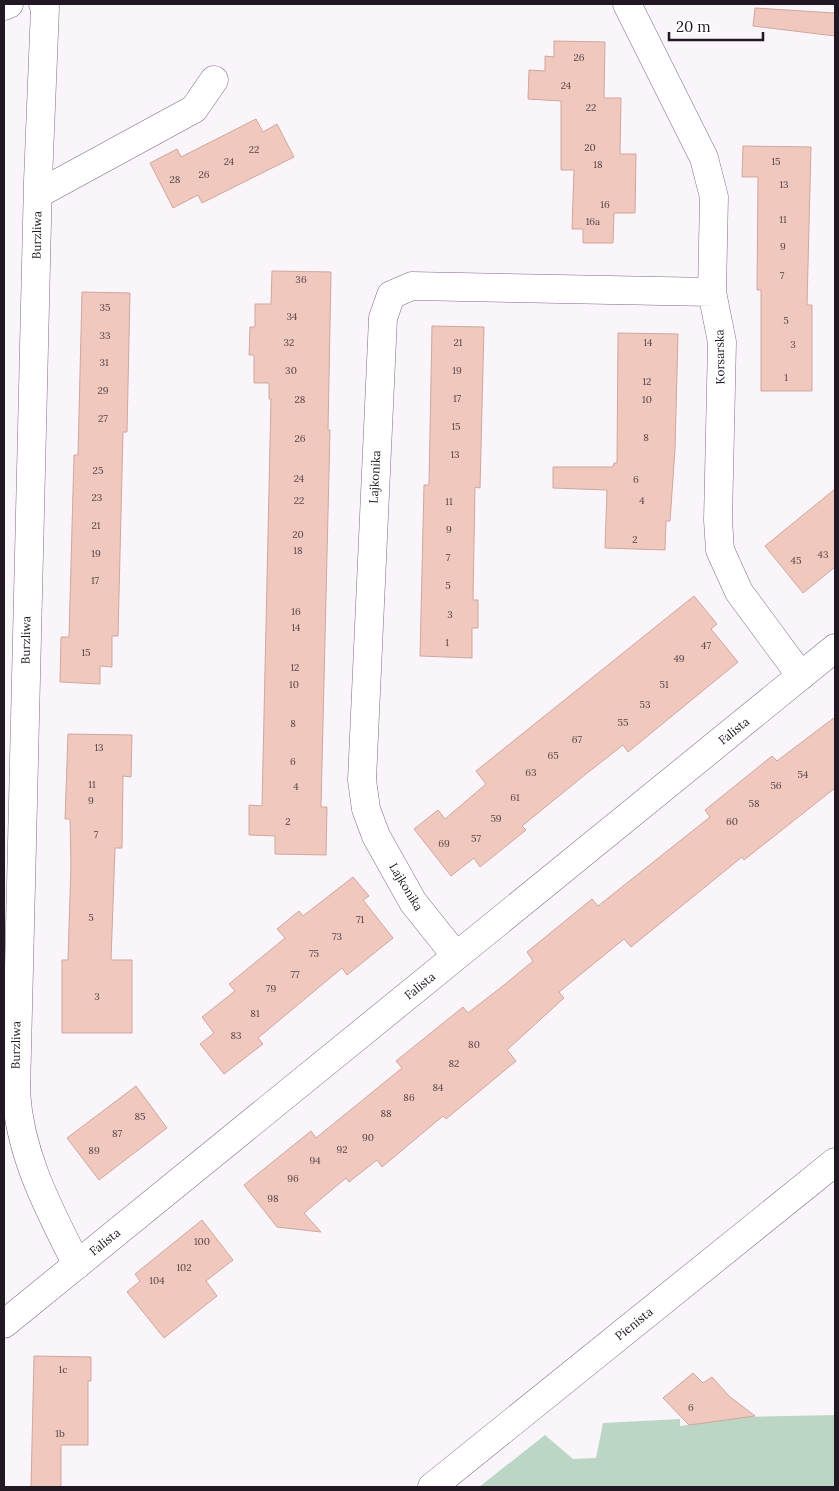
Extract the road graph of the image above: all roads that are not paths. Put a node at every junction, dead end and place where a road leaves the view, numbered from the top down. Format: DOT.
graph roads {
  1 [pos="9,4"];
  2 [pos="43,4"];
  3 [pos="627,4"];
  4 [pos="4,6"];
  5 [pos="214,80"];
  6 [pos="38,194"];
  7 [pos="712,292"];
  8 [pos="835,648"];
  9 [pos="801,676"];
  10 [pos="456,956"];
  11 [pos="835,1162"];
  12 [pos="77,1265"];
  13 [pos="4,1324"];
  14 [pos="432,1487"];
  1 -- 4 [label="street"];
  2 -- 6 [label="street, Burzliwa"];
  3 -- 7 [label="street, Korsarska"];
  5 -- 6 [label="street"];
  6 -- 12 [label="street, Burzliwa"];
  7 -- 9 [label="street, Korsarska"];
  7 -- 10 [label="street, Lajkonika"];
  8 -- 9 [label="street, Falista"];
  9 -- 10 [label="street, Falista"];
  10 -- 12 [label="street, Falista"];
  11 -- 14 [label="street, Pienista"];
  12 -- 13 [label="street, Falista"];
}
